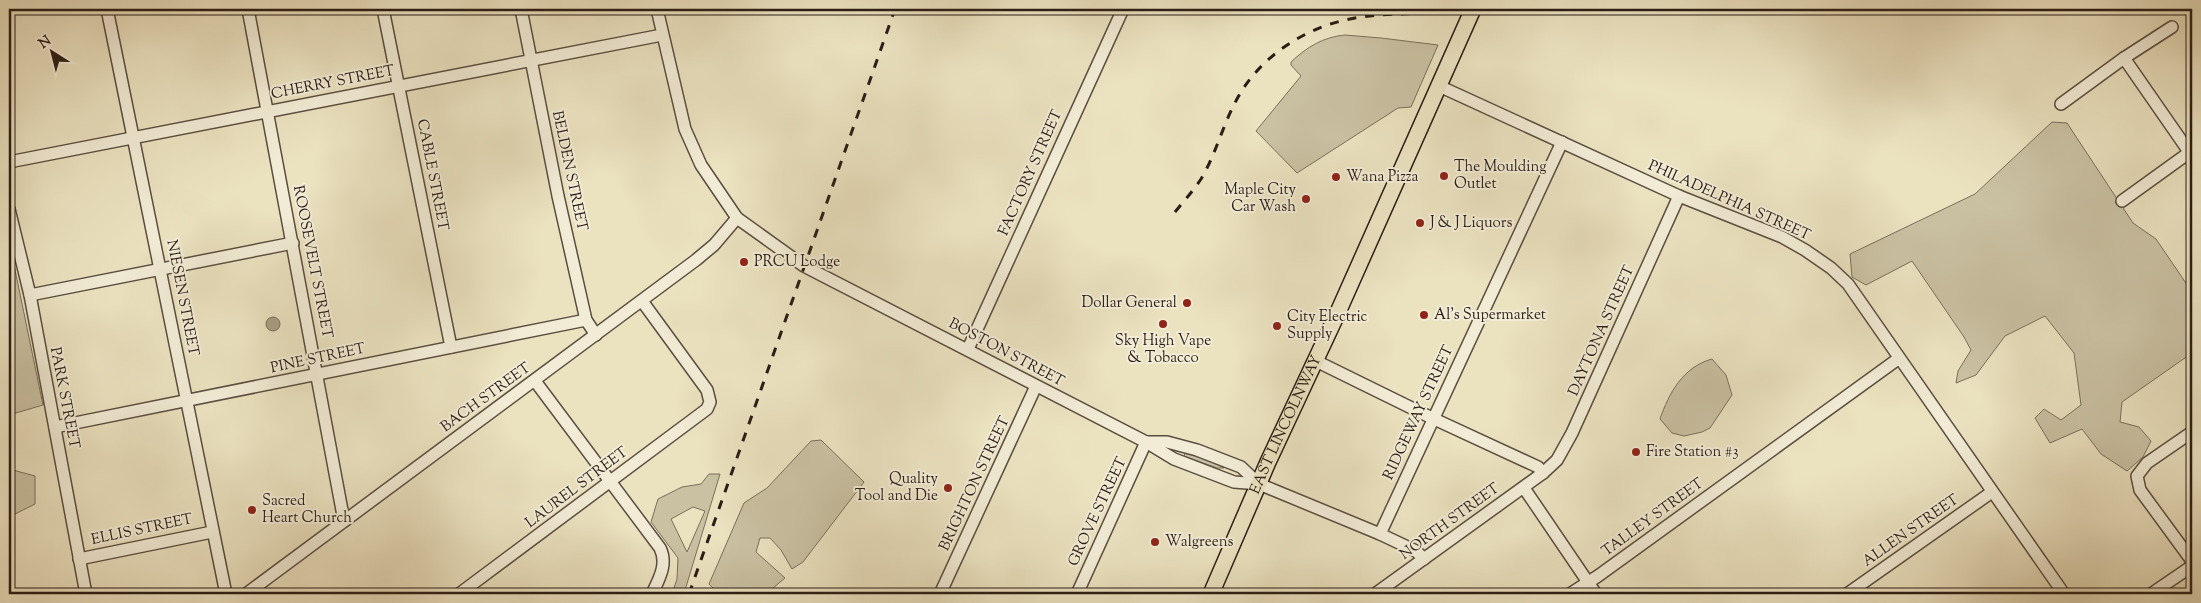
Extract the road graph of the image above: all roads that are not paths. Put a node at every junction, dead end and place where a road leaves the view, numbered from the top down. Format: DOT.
graph roads {
  1 [pos="108,9"];
  2 [pos="248,9"];
  3 [pos="384,9"];
  4 [pos="522,9"];
  5 [pos="657,9"];
  6 [pos="1122,9"];
  7 [pos="1473,9"];
  8 [pos="2172,27"];
  9 [pos="662,34"];
  10 [pos="2124,58"];
  11 [pos="531,59"];
  12 [pos="398,86"];
  13 [pos="1439,86"];
  14 [pos="2061,104"];
  15 [pos="268,112"];
  16 [pos="133,138"];
  17 [pos="1562,142"];
  18 [pos="2191,154"];
  19 [pos="9,162"];
  20 [pos="1679,196"];
  21 [pos="2122,200"];
  22 [pos="9,209"];
  23 [pos="737,218"];
  24 [pos="293,243"];
  25 [pos="162,270"];
  26 [pos="30,295"];
  27 [pos="642,301"];
  28 [pos="586,320"];
  29 [pos="596,335"];
  30 [pos="451,347"];
  31 [pos="968,349"];
  32 [pos="1898,359"];
  33 [pos="1316,361"];
  34 [pos="318,374"];
  35 [pos="535,381"];
  36 [pos="1036,386"];
  37 [pos="187,401"];
  38 [pos="1432,418"];
  39 [pos="55,427"];
  40 [pos="2192,432"];
  41 [pos="1146,442"];
  42 [pos="1543,473"];
  43 [pos="611,481"];
  44 [pos="1259,484"];
  45 [pos="1524,488"];
  46 [pos="1992,492"];
  47 [pos="344,521"];
  48 [pos="212,532"];
  49 [pos="1380,534"];
  50 [pos="79,559"];
  51 [pos="1424,559"];
  52 [pos="2192,561"];
  53 [pos="2192,566"];
  54 [pos="1588,582"];
  55 [pos="86,594"];
  56 [pos="226,594"];
  57 [pos="246,594"];
  58 [pos="459,594"];
  59 [pos="652,594"];
  60 [pos="940,594"];
  61 [pos="1077,594"];
  62 [pos="1211,594"];
  63 [pos="1375,594"];
  64 [pos="1570,594"];
  65 [pos="1596,594"];
  66 [pos="1846,594"];
  67 [pos="2064,594"];
  68 [pos="2151,594"];
  1 -- 16 [label="street, NIESEN STREET"];
  2 -- 15 [label="street, ROOSEVELT STREET"];
  3 -- 12 [label="street, CABLE STREET"];
  4 -- 11 [label="street, BELDEN STREET"];
  5 -- 9 [label="street"];
  6 -- 31 [label="street, FACTORY STREET"];
  7 -- 13 [label="main road, EAST LINCOLNWAY"];
  8 -- 10 [label="street"];
  9 -- 11 [label="street, CHERRY STREET"];
  9 -- 23 [label="street"];
  10 -- 14 [label="street"];
  10 -- 18 [label="street"];
  11 -- 12 [label="street, CHERRY STREET"];
  11 -- 28 [label="street, BELDEN STREET"];
  12 -- 15 [label="street, CHERRY STREET"];
  12 -- 30 [label="street, CABLE STREET"];
  13 -- 17 [label="street, PHILADELPHIA STREET"];
  13 -- 33 [label="main road, EAST LINCOLNWAY"];
  15 -- 16 [label="street, CHERRY STREET"];
  15 -- 24 [label="street, ROOSEVELT STREET"];
  16 -- 19 [label="street, CHERRY STREET"];
  16 -- 25 [label="street, NIESEN STREET"];
  17 -- 20 [label="street, PHILADELPHIA STREET"];
  17 -- 38 [label="street, RIDGEWAY STREET"];
  18 -- 21 [label="street"];
  20 -- 32 [label="street, PHILADELPHIA STREET"];
  20 -- 42 [label="street, DAYTONA STREET"];
  22 -- 26 [label="street, PARK STREET"];
  23 -- 27 [label="street, BACH STREET"];
  23 -- 31 [label="street, BOSTON STREET"];
  24 -- 25 [label="street"];
  24 -- 34 [label="street, ROOSEVELT STREET"];
  25 -- 26 [label="street"];
  25 -- 37 [label="street, NIESEN STREET"];
  26 -- 39 [label="street, PARK STREET"];
  27 -- 29 [label="street, BACH STREET"];
  27 -- 43 [label="street, LAUREL STREET"];
  28 -- 29 [label="street, BELDEN STREET"];
  28 -- 30 [label="street, PINE STREET"];
  29 -- 35 [label="street, BACH STREET"];
  30 -- 34 [label="street, PINE STREET"];
  31 -- 36 [label="street, BOSTON STREET"];
  32 -- 46 [label="street, PHILADELPHIA STREET"];
  32 -- 54 [label="street, TALLEY STREET"];
  33 -- 38 [label="street"];
  33 -- 44 [label="main road, EAST LINCOLNWAY"];
  34 -- 37 [label="street, PINE STREET"];
  34 -- 47 [label="street, ROOSEVELT STREET"];
  35 -- 43 [label="street"];
  35 -- 47 [label="street, BACH STREET"];
  36 -- 41 [label="street, BOSTON STREET"];
  36 -- 60 [label="street, BRIGHTON STREET"];
  37 -- 39 [label="street, PINE STREET"];
  37 -- 48 [label="street, NIESEN STREET"];
  38 -- 42 [label="street"];
  38 -- 49 [label="street, RIDGEWAY STREET"];
  39 -- 50 [label="street, PARK STREET"];
  40 -- 52 [label="street"];
  41 -- 44 [label="street, BOSTON STREET"];
  41 -- 44 [label="street, BOSTON STREET"];
  41 -- 61 [label="street, GROVE STREET"];
  42 -- 45 [label="street, NORTH STREET"];
  43 -- 58 [label="street, LAUREL STREET"];
  43 -- 59 [label="street"];
  44 -- 49 [label="street, BOSTON STREET"];
  44 -- 62 [label="main road, EAST LINCOLNWAY"];
  45 -- 51 [label="street, NORTH STREET"];
  45 -- 54 [label="street"];
  46 -- 66 [label="street, ALLEN STREET"];
  46 -- 67 [label="street, PHILADELPHIA STREET"];
  47 -- 57 [label="street, BACH STREET"];
  48 -- 50 [label="street, ELLIS STREET"];
  48 -- 56 [label="street, NIESEN STREET"];
  49 -- 51 [label="street, BOSTON STREET"];
  50 -- 55 [label="street, PARK STREET"];
  51 -- 63 [label="street, NORTH STREET"];
  53 -- 68 [label="street"];
  54 -- 64 [label="street, TALLEY STREET"];
  54 -- 65 [label="street"];
}
